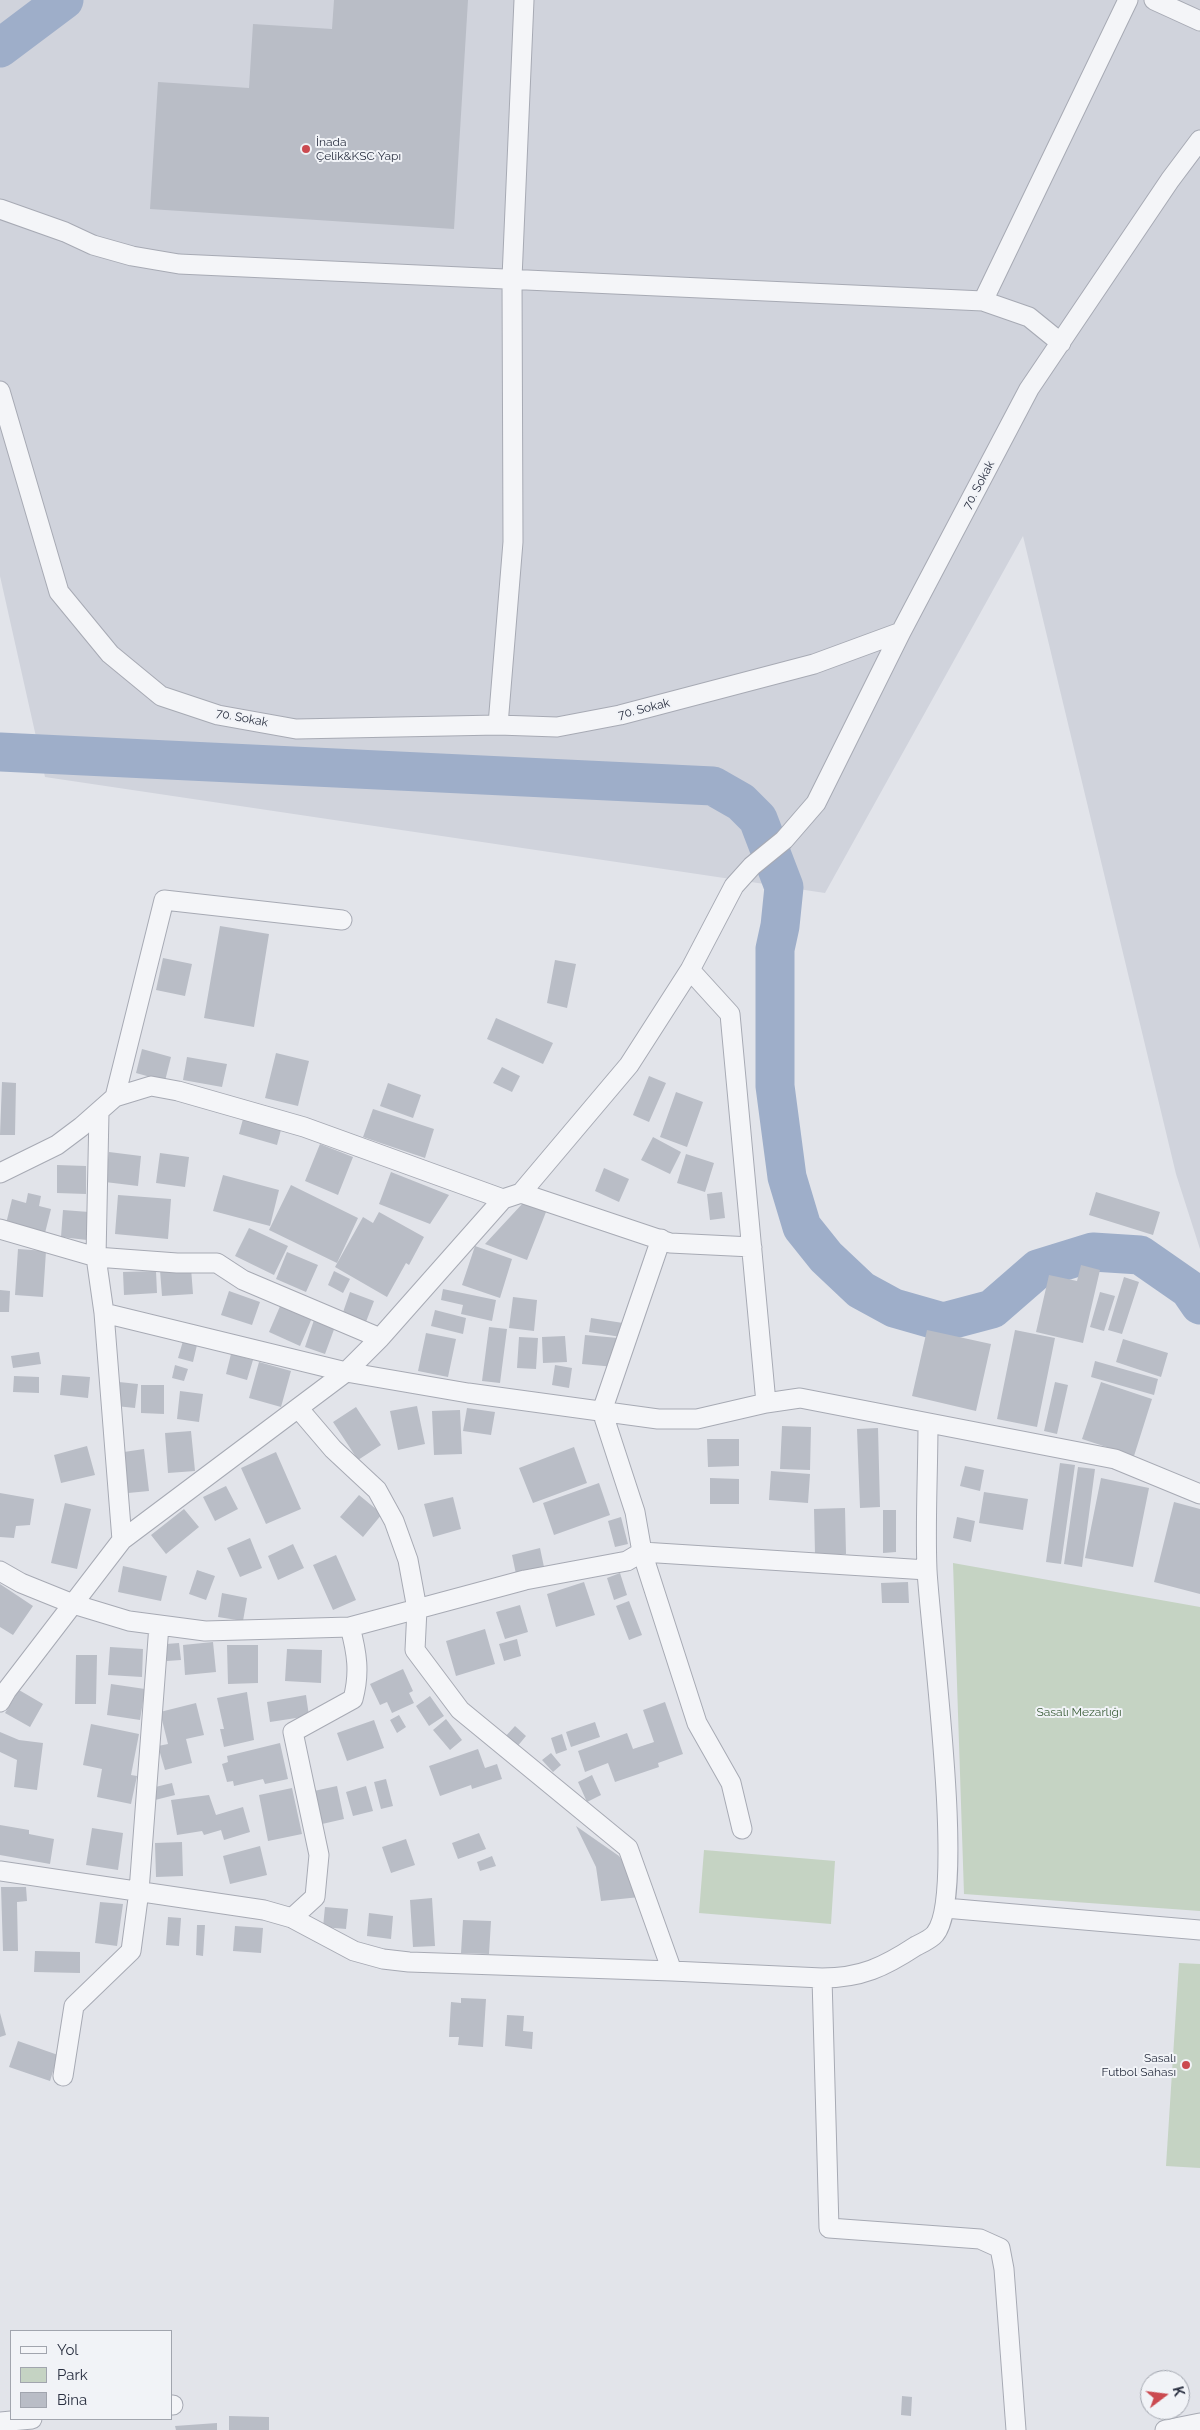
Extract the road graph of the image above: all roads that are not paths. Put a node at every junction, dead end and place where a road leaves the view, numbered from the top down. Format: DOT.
graph roads {
  1 [pos="524,0"];
  2 [pos="1128,0"];
  3 [pos="1154,0"];
  4 [pos="1200,21"];
  5 [pos="1200,140"];
  6 [pos="0,209"];
  7 [pos="512,278"];
  8 [pos="983,301"];
  9 [pos="1061,343"];
  10 [pos="0,391"];
  11 [pos="902,632"];
  12 [pos="498,725"];
  13 [pos="342,920"];
  14 [pos="690,970"];
  15 [pos="115,1097"];
  16 [pos="99,1112"];
  17 [pos="0,1173"];
  18 [pos="521,1193"];
  19 [pos="503,1199"];
  20 [pos="0,1229"];
  21 [pos="661,1239"];
  22 [pos="752,1247"];
  23 [pos="96,1257"];
  24 [pos="104,1313"];
  25 [pos="380,1338"];
  26 [pos="346,1372"];
  27 [pos="766,1403"];
  28 [pos="298,1408"];
  29 [pos="602,1411"];
  30 [pos="928,1423"];
  31 [pos="1200,1494"];
  32 [pos="122,1540"];
  33 [pos="642,1552"];
  34 [pos="927,1570"];
  35 [pos="0,1571"];
  36 [pos="74,1604"];
  37 [pos="417,1609"];
  38 [pos="159,1625"];
  39 [pos="350,1627"];
  40 [pos="0,1702"];
  41 [pos="742,1830"];
  42 [pos="0,1871"];
  43 [pos="139,1891"];
  44 [pos="945,1908"];
  45 [pos="292,1918"];
  46 [pos="1200,1930"];
  47 [pos="672,1971"];
  48 [pos="822,1978"];
  49 [pos="63,2076"];
  50 [pos="21,2420"];
  51 [pos="0,2422"];
  52 [pos="1200,2423"];
  53 [pos="1016,2430"];
  54 [pos="1165,2430"];
  1 -- 7 [label="street"];
  2 -- 8 [label="street"];
  3 -- 4 [label="street"];
  5 -- 9 [label="street, 70. Sokak"];
  6 -- 7 [label="street"];
  7 -- 8 [label="street"];
  7 -- 12 [label="street"];
  8 -- 9 [label="street"];
  9 -- 11 [label="street, 70. Sokak"];
  10 -- 12 [label="street, 70. Sokak"];
  11 -- 12 [label="street, 70. Sokak"];
  11 -- 14 [label="street"];
  13 -- 15 [label="street"];
  14 -- 18 [label="street"];
  14 -- 22 [label="street"];
  15 -- 16 [label="street"];
  15 -- 19 [label="street"];
  16 -- 17 [label="street"];
  16 -- 23 [label="street"];
  18 -- 19 [label="street"];
  18 -- 21 [label="street"];
  19 -- 25 [label="street"];
  20 -- 23 [label="street"];
  21 -- 22 [label="street"];
  21 -- 29 [label="street"];
  22 -- 27 [label="street"];
  23 -- 24 [label="street"];
  23 -- 25 [label="street"];
  24 -- 26 [label="street"];
  24 -- 32 [label="street"];
  25 -- 26 [label="street"];
  26 -- 28 [label="street"];
  26 -- 29 [label="street"];
  27 -- 29 [label="street"];
  27 -- 30 [label="street"];
  28 -- 32 [label="street"];
  28 -- 37 [label="street"];
  29 -- 33 [label="street"];
  30 -- 31 [label="street"];
  30 -- 34 [label="street"];
  32 -- 36 [label="street"];
  33 -- 34 [label="street"];
  33 -- 37 [label="street"];
  33 -- 41 [label="street"];
  34 -- 44 [label="street"];
  35 -- 36 [label="street"];
  36 -- 38 [label="street"];
  36 -- 40 [label="street"];
  37 -- 39 [label="street"];
  37 -- 47 [label="street"];
  38 -- 39 [label="street"];
  38 -- 43 [label="street"];
  39 -- 45 [label="street"];
  42 -- 43 [label="street"];
  43 -- 45 [label="street"];
  43 -- 49 [label="street"];
  44 -- 46 [label="street"];
  44 -- 48 [label="street"];
  45 -- 47 [label="street"];
  47 -- 48 [label="street"];
  48 -- 53 [label="street"];
  50 -- 51 [label="street"];
  52 -- 54 [label="street"];
}
